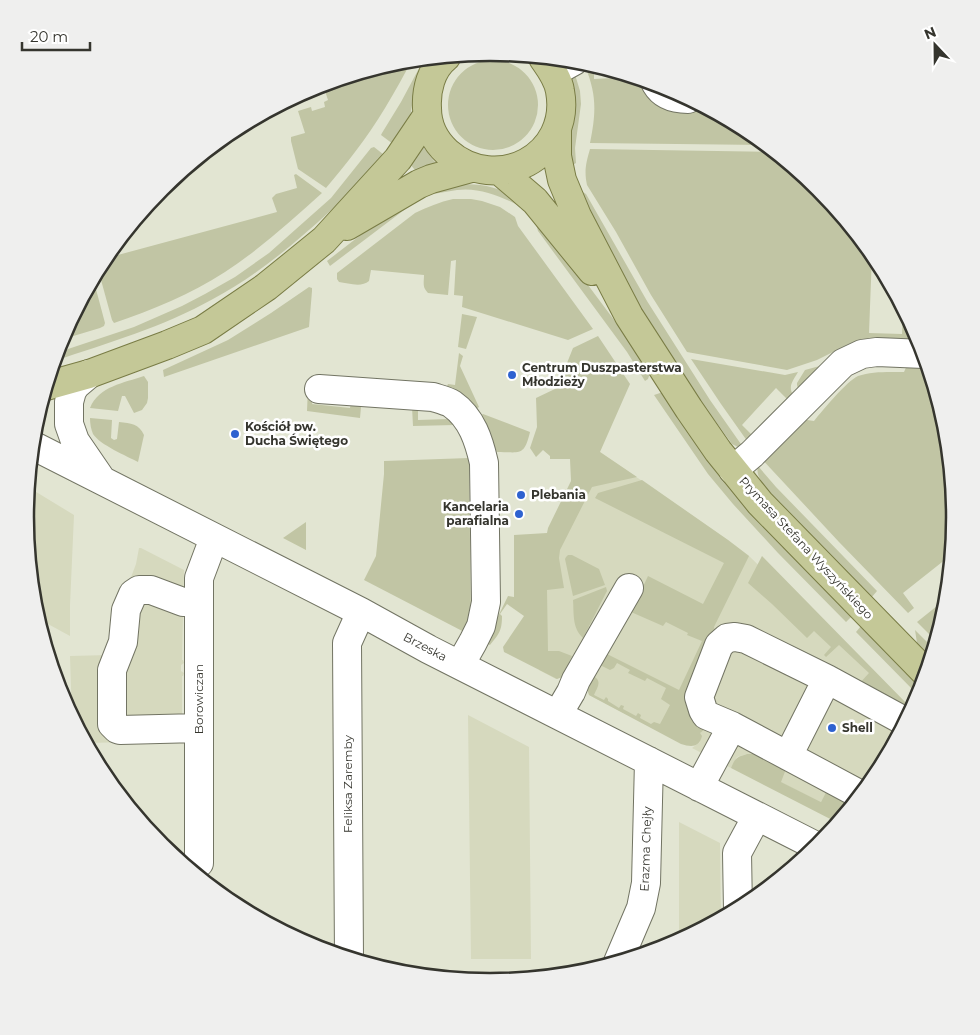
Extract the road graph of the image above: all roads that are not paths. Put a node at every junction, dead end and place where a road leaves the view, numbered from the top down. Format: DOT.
graph roads {
  1 [pos="440,64"];
  2 [pos="557,66"];
  3 [pos="427,116"];
  4 [pos="557,129"];
  5 [pos="471,168"];
  6 [pos="500,171"];
  7 [pos="324,240"];
  8 [pos="629,316"];
  9 [pos="916,354"];
  10 [pos="90,374"];
  11 [pos="54,384"];
  12 [pos="319,389"];
  13 [pos="40,449"];
  14 [pos="733,470"];
  15 [pos="102,480"];
  16 [pos="214,538"];
  17 [pos="629,588"];
  18 [pos="199,602"];
  19 [pos="361,612"];
  20 [pos="460,665"];
  21 [pos="921,668"];
  22 [pos="827,679"];
  23 [pos="558,714"];
  24 [pos="899,718"];
  25 [pos="732,726"];
  26 [pos="199,728"];
  27 [pos="788,756"];
  28 [pos="649,761"];
  29 [pos="699,787"];
  30 [pos="854,792"];
  31 [pos="757,816"];
  32 [pos="810,843"];
  33 [pos="199,863"];
  34 [pos="738,900"];
  35 [pos="349,952"];
  36 [pos="621,954"];
  1 -- 3 [label="main road"];
  2 -- 4 [label="main road, Prymasa Stefana Wyszyńskiego"];
  3 -- 5 [label="main road"];
  3 -- 7 [label="main road"];
  4 -- 6 [label="main road"];
  4 -- 8 [label="main road, Prymasa Stefana Wyszyńskiego"];
  5 -- 6 [label="main road"];
  5 -- 7 [label="main road"];
  6 -- 8 [label="main road, Prymasa Stefana Wyszyńskiego"];
  7 -- 10 [label="main road"];
  8 -- 14 [label="main road, Prymasa Stefana Wyszyńskiego"];
  9 -- 14 [label="street"];
  10 -- 11 [label="main road"];
  10 -- 15 [label="street"];
  12 -- 20 [label="street"];
  13 -- 15 [label="street, Brzeska"];
  14 -- 21 [label="main road, Prymasa Stefana Wyszyńskiego"];
  15 -- 16 [label="street, Brzeska"];
  16 -- 18 [label="street, Borowiczan"];
  16 -- 19 [label="street, Brzeska"];
  17 -- 23 [label="street"];
  18 -- 26 [label="street, Borowiczan"];
  18 -- 26 [label="street"];
  19 -- 20 [label="street, Brzeska"];
  19 -- 35 [label="street, Feliksa Zaremby"];
  20 -- 23 [label="street, Brzeska"];
  22 -- 24 [label="street"];
  22 -- 25 [label="street"];
  22 -- 27 [label="street"];
  23 -- 28 [label="street, Brzeska"];
  25 -- 27 [label="street"];
  25 -- 29 [label="street"];
  26 -- 33 [label="street, Borowiczan"];
  27 -- 30 [label="street"];
  28 -- 29 [label="street, Brzeska"];
  28 -- 36 [label="street, Erazma Chejły"];
  29 -- 31 [label="street, Brzeska"];
  31 -- 32 [label="street, Brzeska"];
  31 -- 34 [label="street"];
}
